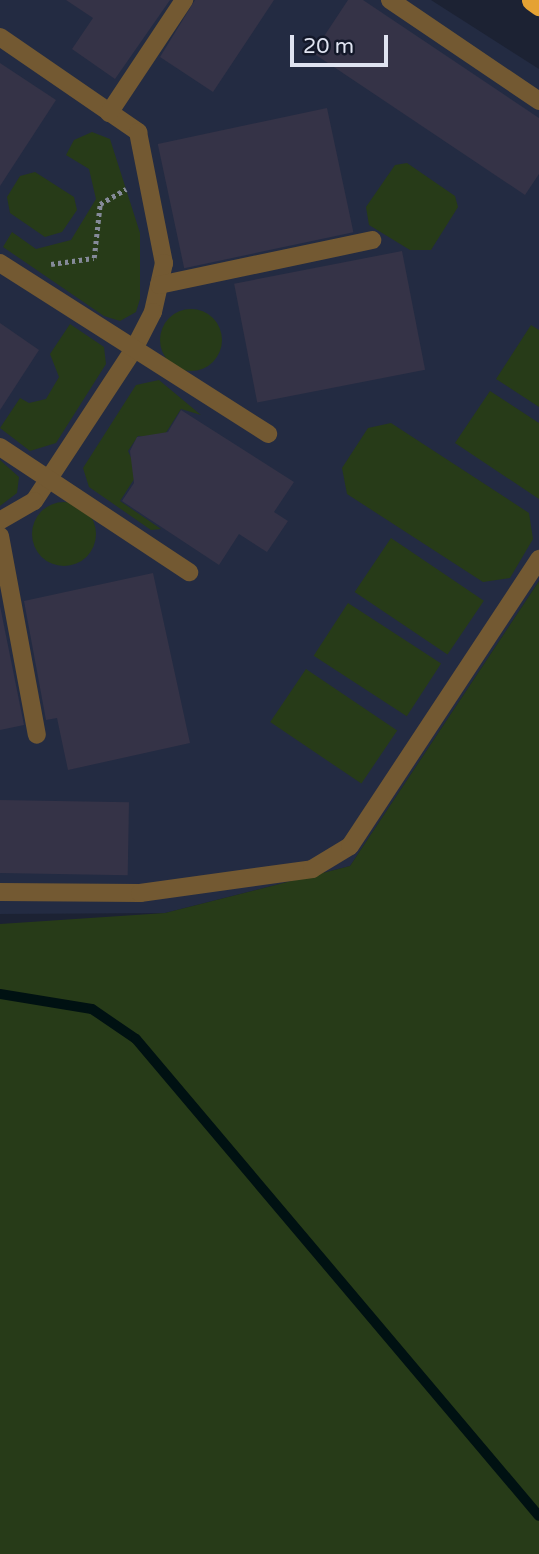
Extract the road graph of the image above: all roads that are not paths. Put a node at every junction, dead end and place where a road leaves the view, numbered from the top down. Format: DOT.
graph roads {
  1 [pos="184,0"];
  2 [pos="390,0"];
  3 [pos="532,0"];
  4 [pos="539,5"];
  5 [pos="0,37"];
  6 [pos="539,101"];
  7 [pos="109,113"];
  8 [pos="372,240"];
  9 [pos="0,263"];
  10 [pos="159,285"];
  11 [pos="134,349"];
  12 [pos="268,434"];
  13 [pos="0,447"];
  14 [pos="48,479"];
  15 [pos="0,522"];
  16 [pos="0,536"];
  17 [pos="539,559"];
  18 [pos="189,572"];
  19 [pos="37,735"];
  20 [pos="0,892"];
  1 -- 7 [label="street"];
  2 -- 6 [label="street"];
  3 -- 4 [label="highway"];
  5 -- 7 [label="street"];
  7 -- 10 [label="street"];
  8 -- 10 [label="street"];
  9 -- 11 [label="street"];
  10 -- 11 [label="street"];
  11 -- 12 [label="street"];
  11 -- 14 [label="street"];
  13 -- 14 [label="street"];
  14 -- 15 [label="street"];
  14 -- 18 [label="street"];
  16 -- 19 [label="street"];
  17 -- 20 [label="street"];
}
